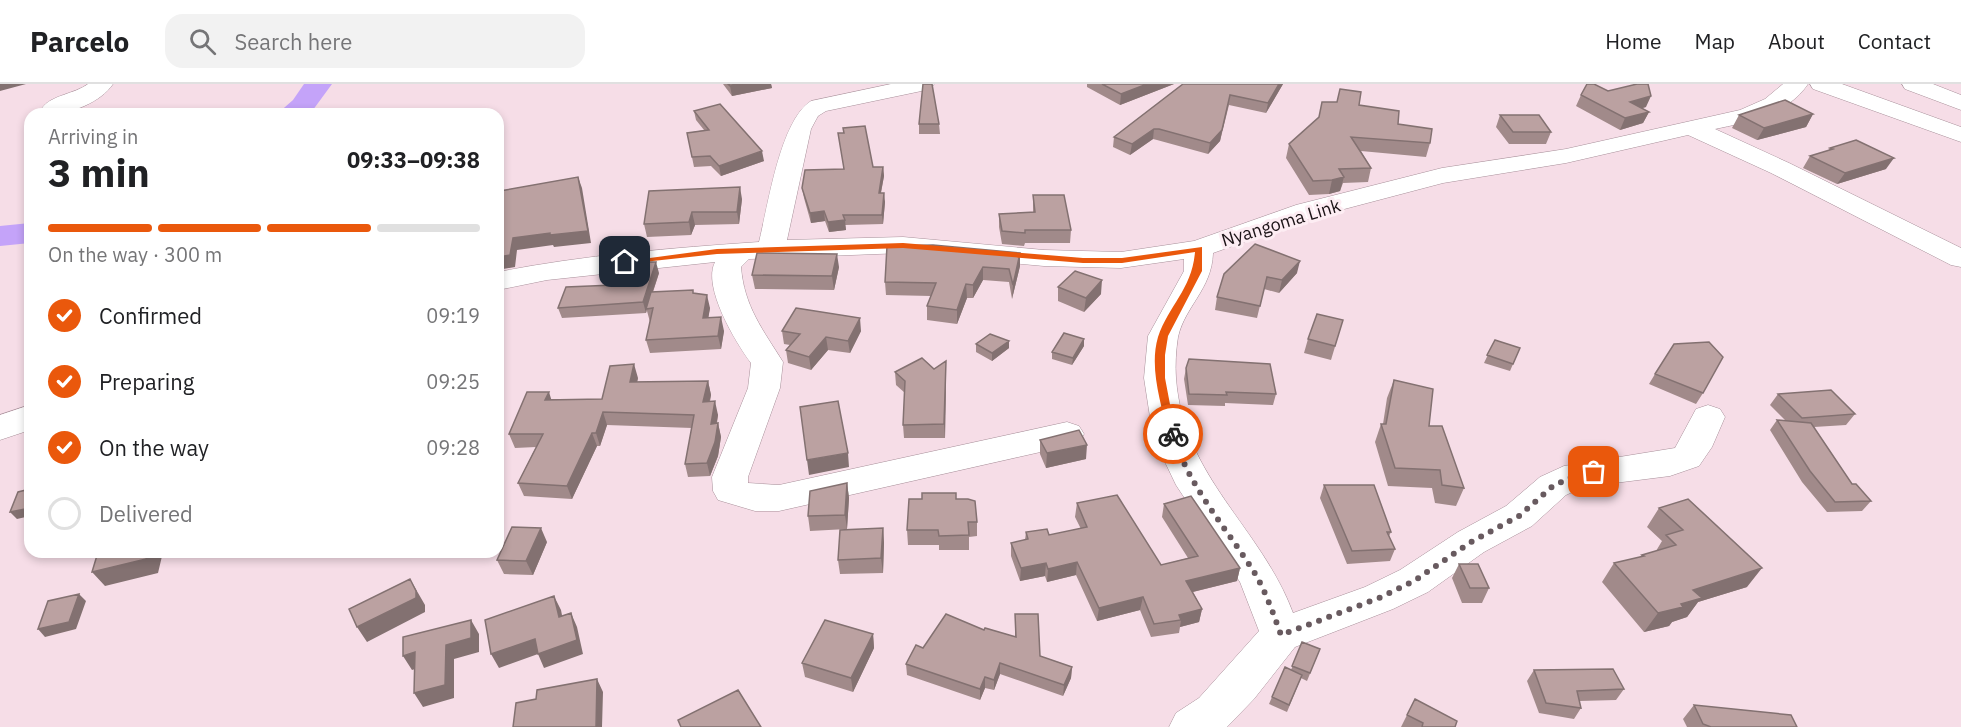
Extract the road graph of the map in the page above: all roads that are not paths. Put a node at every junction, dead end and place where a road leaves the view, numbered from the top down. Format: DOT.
graph roads {
  1 [pos="102,84"];
  2 [pos="923,84"];
  3 [pos="1797,84"];
  4 [pos="1821,84"];
  5 [pos="1913,84"];
  6 [pos="1961,103"];
  7 [pos="54,108"];
  8 [pos="1694,129"];
  9 [pos="1961,135"];
  10 [pos="1199,249"];
  11 [pos="756,250"];
  12 [pos="1961,259"];
  13 [pos="504,280"];
  14 [pos="1708,417"];
  15 [pos="24,419"];
  16 [pos="0,428"];
  17 [pos="1067,434"];
  18 [pos="1281,635"];
  19 [pos="1191,727"];
  1 -- 7 [label="street"];
  2 -- 11 [label="street"];
  3 -- 8 [label="street, Nyangoma Link"];
  4 -- 9 [label="street"];
  5 -- 6 [label="street"];
  8 -- 10 [label="street, Nyangoma Link"];
  8 -- 12 [label="street"];
  10 -- 11 [label="street, Nyangoma Link"];
  10 -- 18 [label="street"];
  11 -- 13 [label="street, Nyangoma Link"];
  11 -- 17 [label="street"];
  14 -- 18 [label="street"];
  15 -- 16 [label="street"];
  18 -- 19 [label="street"];
}
